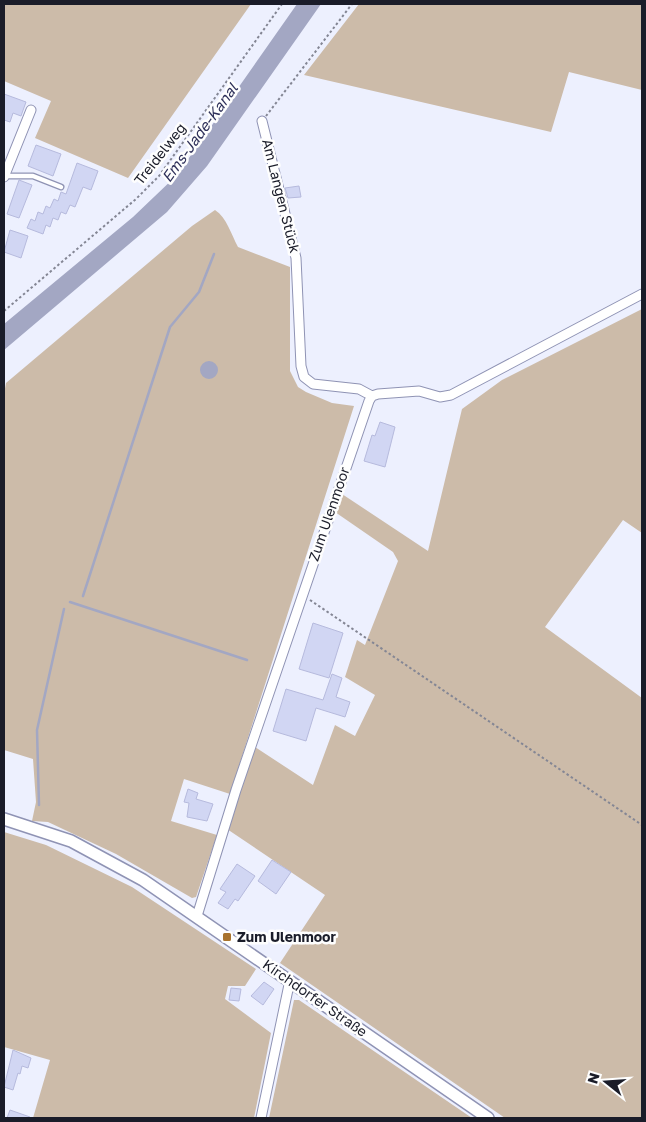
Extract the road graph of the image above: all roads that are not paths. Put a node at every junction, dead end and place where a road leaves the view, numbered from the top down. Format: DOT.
graph roads {
  1 [pos="31,110"];
  2 [pos="262,121"];
  3 [pos="4,176"];
  4 [pos="61,187"];
  5 [pos="642,294"];
  6 [pos="372,396"];
  7 [pos="4,819"];
  8 [pos="197,916"];
  9 [pos="290,980"];
  10 [pos="261,1118"];
  11 [pos="488,1118"];
  1 -- 3 [label="street"];
  2 -- 6 [label="street, Am Langen Stück"];
  3 -- 4 [label="lane"];
  5 -- 6 [label="street"];
  6 -- 8 [label="street, Zum Ulenmoor"];
  7 -- 8 [label="street, Kirchdorfer Straße"];
  8 -- 9 [label="street, Kirchdorfer Straße"];
  9 -- 10 [label="street"];
  9 -- 11 [label="street, Kirchdorfer Straße"];
}
